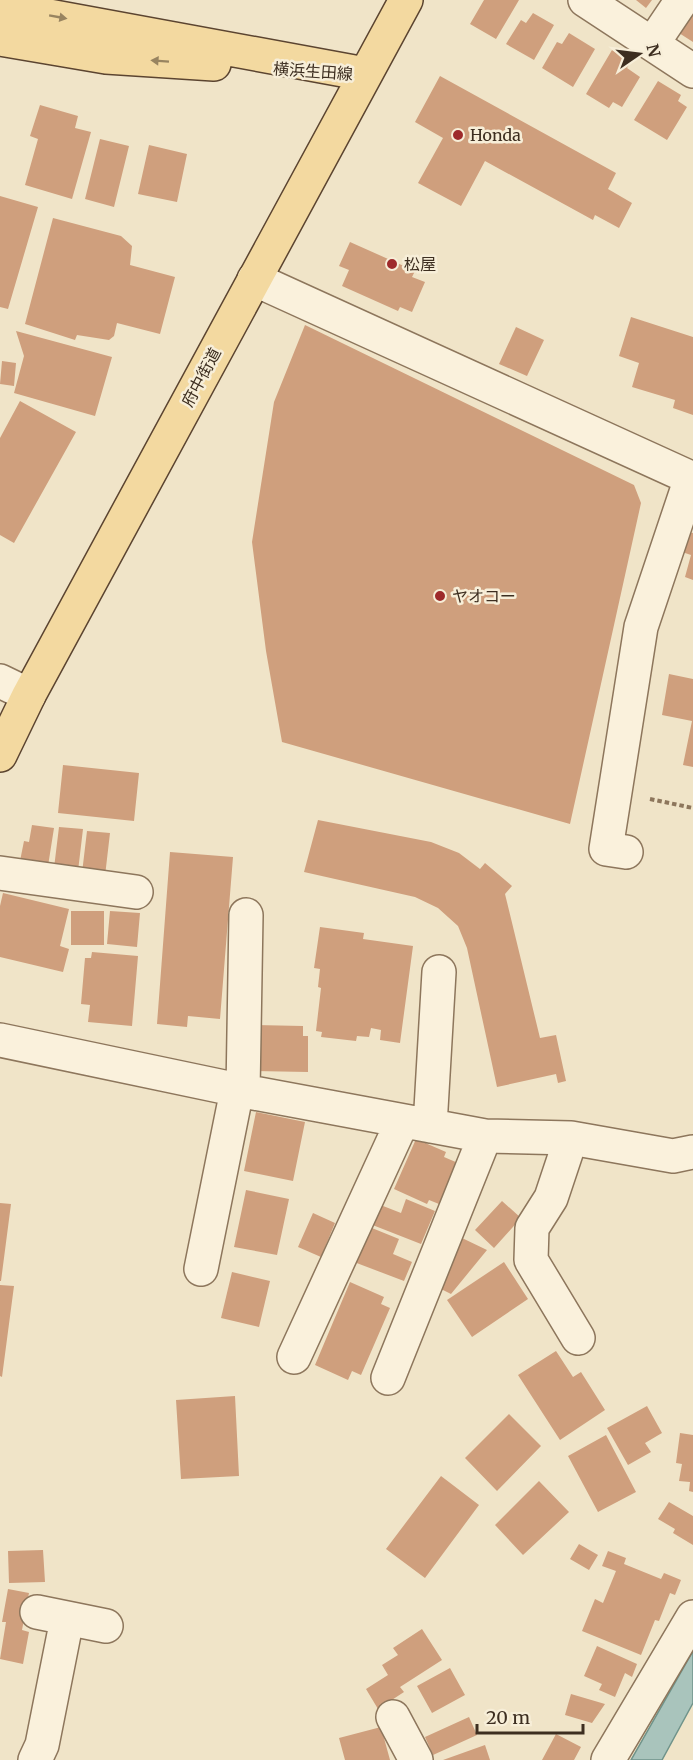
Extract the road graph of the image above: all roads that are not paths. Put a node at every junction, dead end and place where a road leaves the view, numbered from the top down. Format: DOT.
graph roads {
  1 [pos="406,0"];
  2 [pos="585,0"];
  3 [pos="682,0"];
  4 [pos="9,6"];
  5 [pos="0,39"];
  6 [pos="653,43"];
  7 [pos="693,71"];
  8 [pos="365,74"];
  9 [pos="254,279"];
  10 [pos="14,688"];
  11 [pos="0,755"];
  12 [pos="626,852"];
  13 [pos="0,873"];
  14 [pos="136,892"];
  15 [pos="246,915"];
  16 [pos="439,972"];
  17 [pos="0,1040"];
  18 [pos="240,1090"];
  19 [pos="416,1124"];
  20 [pos="485,1136"];
  21 [pos="571,1138"];
  22 [pos="693,1152"];
  23 [pos="201,1269"];
  24 [pos="578,1338"];
  25 [pos="294,1357"];
  26 [pos="388,1378"];
  27 [pos="693,1617"];
  28 [pos="106,1626"];
  29 [pos="393,1718"];
  30 [pos="35,1760"];
  31 [pos="416,1760"];
  32 [pos="608,1760"];
  1 -- 8 [label="main road, 府中街道"];
  2 -- 6 [label="street"];
  3 -- 6 [label="street"];
  4 -- 8 [label="main road, 横浜生田線, one-way"];
  8 -- 5 [label="main road, 横浜生田線, one-way"];
  6 -- 7 [label="street"];
  8 -- 9 [label="main road, 府中街道"];
  9 -- 10 [label="main road, 府中街道"];
  9 -- 12 [label="street"];
  10 -- 11 [label="main road, 府中街道"];
  13 -- 14 [label="street"];
  15 -- 18 [label="street"];
  16 -- 19 [label="street"];
  17 -- 18 [label="street"];
  18 -- 19 [label="street"];
  18 -- 23 [label="street"];
  19 -- 20 [label="street"];
  19 -- 25 [label="street"];
  20 -- 21 [label="street"];
  20 -- 26 [label="street"];
  21 -- 22 [label="street"];
  21 -- 24 [label="street"];
  27 -- 32 [label="street"];
  28 -- 30 [label="street"];
  29 -- 31 [label="street"];
}
